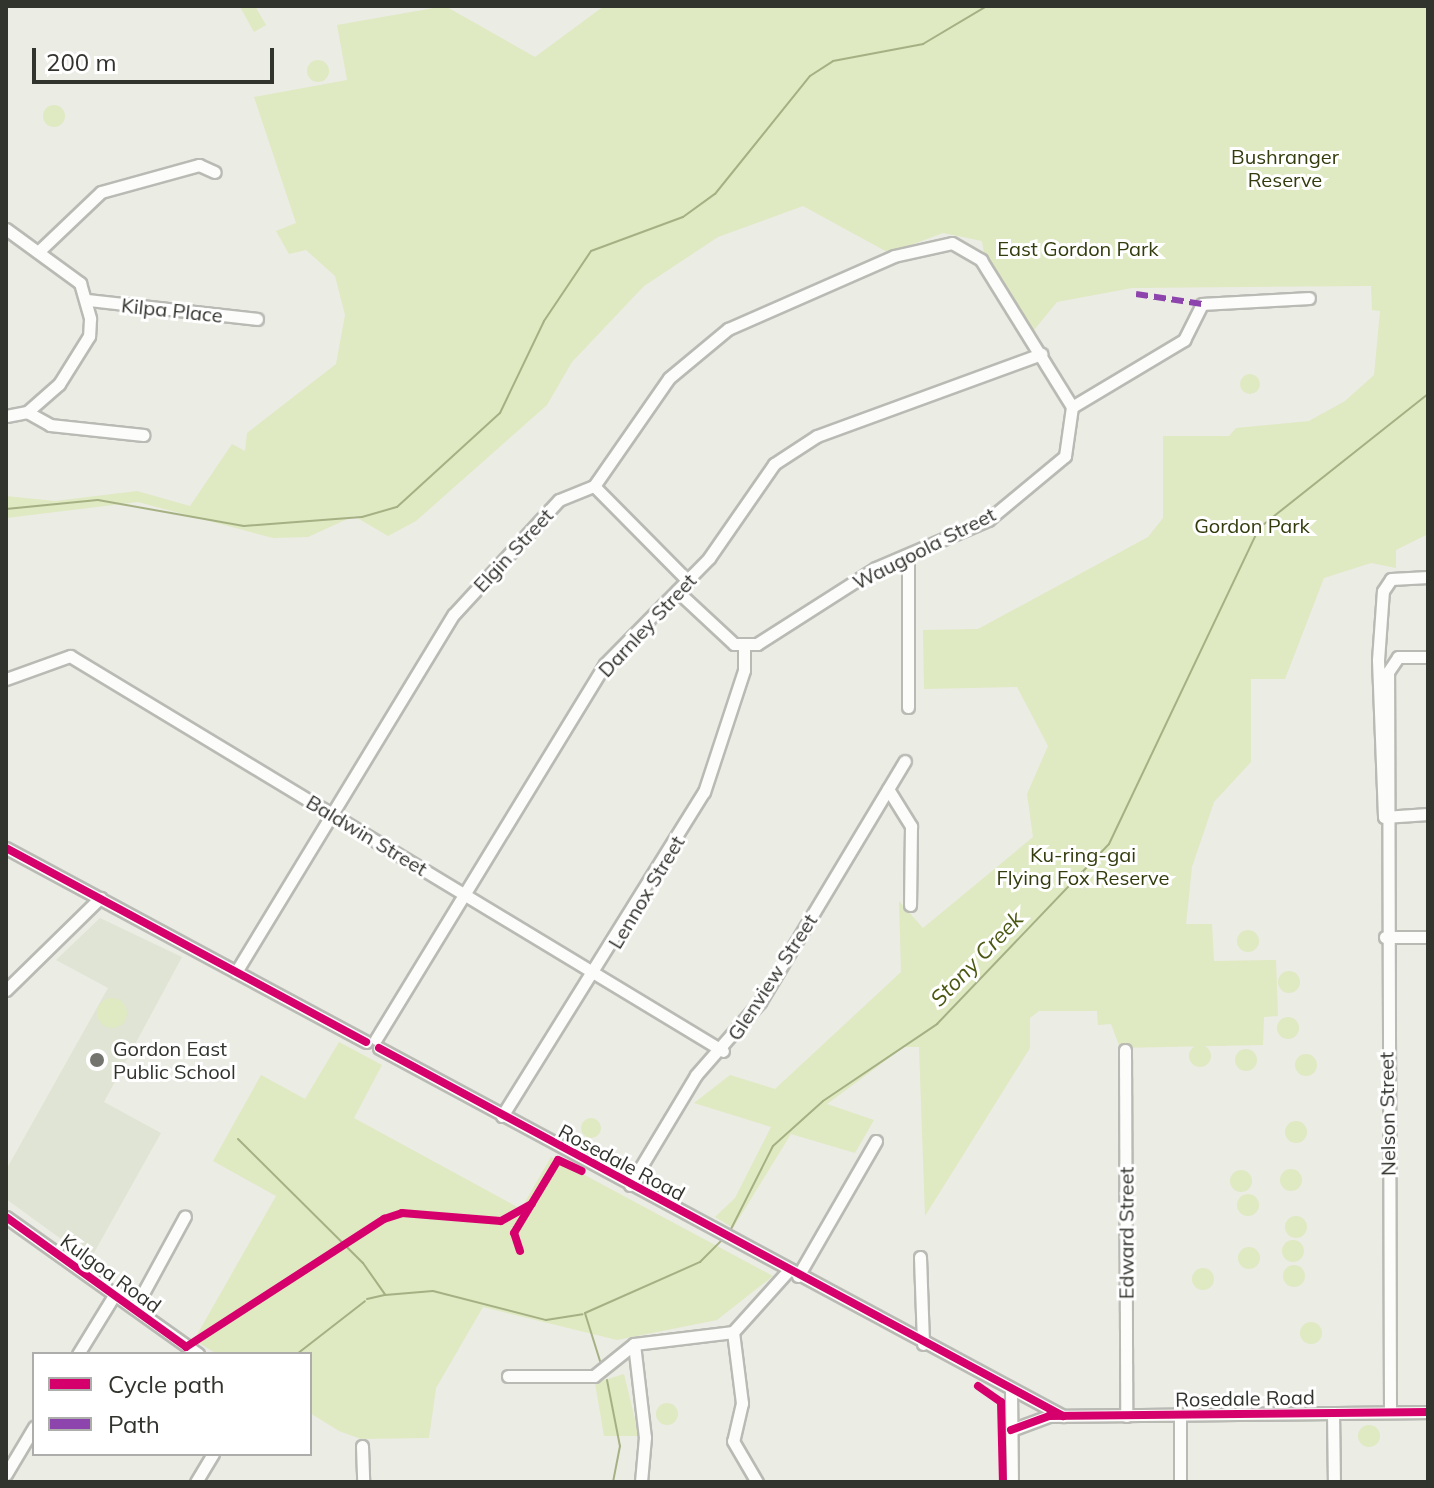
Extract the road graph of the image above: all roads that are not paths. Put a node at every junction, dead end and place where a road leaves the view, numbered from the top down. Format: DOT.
graph roads {
  1 [pos="215,172"];
  2 [pos="6,229"];
  3 [pos="38,252"];
  4 [pos="1309,298"];
  5 [pos="88,300"];
  6 [pos="257,319"];
  7 [pos="1041,354"];
  8 [pos="1072,407"];
  9 [pos="27,412"];
  10 [pos="6,416"];
  11 [pos="143,435"];
  12 [pos="594,486"];
  13 [pos="908,555"];
  14 [pos="1428,577"];
  15 [pos="688,581"];
  16 [pos="677,591"];
  17 [pos="744,646"];
  18 [pos="1428,657"];
  19 [pos="6,679"];
  20 [pos="908,707"];
  21 [pos="905,761"];
  22 [pos="888,789"];
  23 [pos="332,814"];
  24 [pos="1428,814"];
  25 [pos="1384,817"];
  26 [pos="6,848"];
  27 [pos="464,893"];
  28 [pos="100,898"];
  29 [pos="910,905"];
  30 [pos="1385,937"];
  31 [pos="1428,937"];
  32 [pos="236,972"];
  33 [pos="593,972"];
  34 [pos="6,990"];
  35 [pos="374,1043"];
  36 [pos="1125,1050"];
  37 [pos="723,1051"];
  38 [pos="502,1116"];
  39 [pos="876,1141"];
  40 [pos="630,1185"];
  41 [pos="185,1216"];
  42 [pos="6,1217"];
  43 [pos="920,1257"];
  44 [pos="793,1273"];
  45 [pos="116,1292"];
  46 [pos="136,1306"];
  47 [pos="733,1332"];
  48 [pos="634,1344"];
  49 [pos="923,1344"];
  50 [pos="79,1352"];
  51 [pos="195,1352"];
  52 [pos="508,1376"];
  53 [pos="1011,1390"];
  54 [pos="1390,1412"];
  55 [pos="1428,1412"];
  56 [pos="1333,1413"];
  57 [pos="1180,1415"];
  58 [pos="1063,1416"];
  59 [pos="1126,1416"];
  60 [pos="32,1430"];
  61 [pos="1011,1430"];
  62 [pos="362,1446"];
  63 [pos="212,1456"];
  64 [pos="6,1474"];
  65 [pos="196,1482"];
  66 [pos="363,1482"];
  67 [pos="641,1482"];
  68 [pos="757,1482"];
  69 [pos="1012,1482"];
  70 [pos="1180,1482"];
  71 [pos="1334,1482"];
  1 -- 3 [label="street"];
  2 -- 3 [label="street"];
  3 -- 5 [label="street"];
  4 -- 8 [label="street"];
  5 -- 6 [label="street, Kilpa Place"];
  5 -- 9 [label="street"];
  7 -- 8 [label="street"];
  7 -- 12 [label="street"];
  7 -- 15 [label="street, Darnley Street"];
  8 -- 13 [label="street, Waugoola Street"];
  9 -- 10 [label="street"];
  9 -- 11 [label="street"];
  12 -- 15 [label="street"];
  12 -- 23 [label="street, Elgin Street"];
  13 -- 17 [label="street, Waugoola Street"];
  13 -- 20 [label="street"];
  14 -- 25 [label="street, Nelson Street"];
  15 -- 16 [label="street, Darnley Street"];
  16 -- 17 [label="street"];
  16 -- 27 [label="street, Darnley Street"];
  17 -- 33 [label="street, Lennox Street"];
  18 -- 25 [label="street, Nelson Street"];
  19 -- 23 [label="street, Baldwin Street"];
  21 -- 22 [label="street, Glenview Street"];
  22 -- 29 [label="street"];
  22 -- 37 [label="street, Glenview Street"];
  23 -- 27 [label="street, Baldwin Street"];
  23 -- 32 [label="street, Elgin Street"];
  24 -- 25 [label="street"];
  25 -- 30 [label="street, Nelson Street"];
  26 -- 28 [label="street, Rosedale Road"];
  27 -- 33 [label="street, Baldwin Street"];
  27 -- 35 [label="street, Darnley Street"];
  28 -- 32 [label="street, Rosedale Road"];
  28 -- 34 [label="street"];
  30 -- 31 [label="street"];
  30 -- 54 [label="street, Nelson Street"];
  32 -- 35 [label="street, Rosedale Road"];
  33 -- 37 [label="street, Baldwin Street"];
  33 -- 38 [label="street, Lennox Street"];
  35 -- 38 [label="street, Rosedale Road"];
  36 -- 59 [label="street, Edward Street"];
  37 -- 40 [label="street, Glenview Street"];
  38 -- 40 [label="street, Rosedale Road"];
  39 -- 44 [label="street"];
  40 -- 44 [label="street, Rosedale Road"];
  41 -- 46 [label="street"];
  42 -- 45 [label="street, Kulgoa Road"];
  43 -- 49 [label="street"];
  44 -- 47 [label="street"];
  44 -- 49 [label="street, Rosedale Road"];
  45 -- 46 [label="street, Kulgoa Road"];
  45 -- 50 [label="street"];
  46 -- 51 [label="street, Kulgoa Road"];
  47 -- 48 [label="street"];
  47 -- 68 [label="street"];
  48 -- 52 [label="street"];
  48 -- 67 [label="street"];
  49 -- 53 [label="street, Rosedale Road"];
  53 -- 58 [label="street, Rosedale Road"];
  53 -- 61 [label="street"];
  54 -- 55 [label="street, Rosedale Road"];
  54 -- 56 [label="street, Rosedale Road"];
  56 -- 57 [label="street, Rosedale Road"];
  56 -- 71 [label="street"];
  57 -- 59 [label="street, Rosedale Road"];
  57 -- 70 [label="street"];
  58 -- 59 [label="street, Rosedale Road"];
  58 -- 61 [label="street, Rosedale Road"];
  60 -- 64 [label="street"];
  61 -- 69 [label="street"];
  62 -- 66 [label="street"];
  63 -- 65 [label="street"];
}
